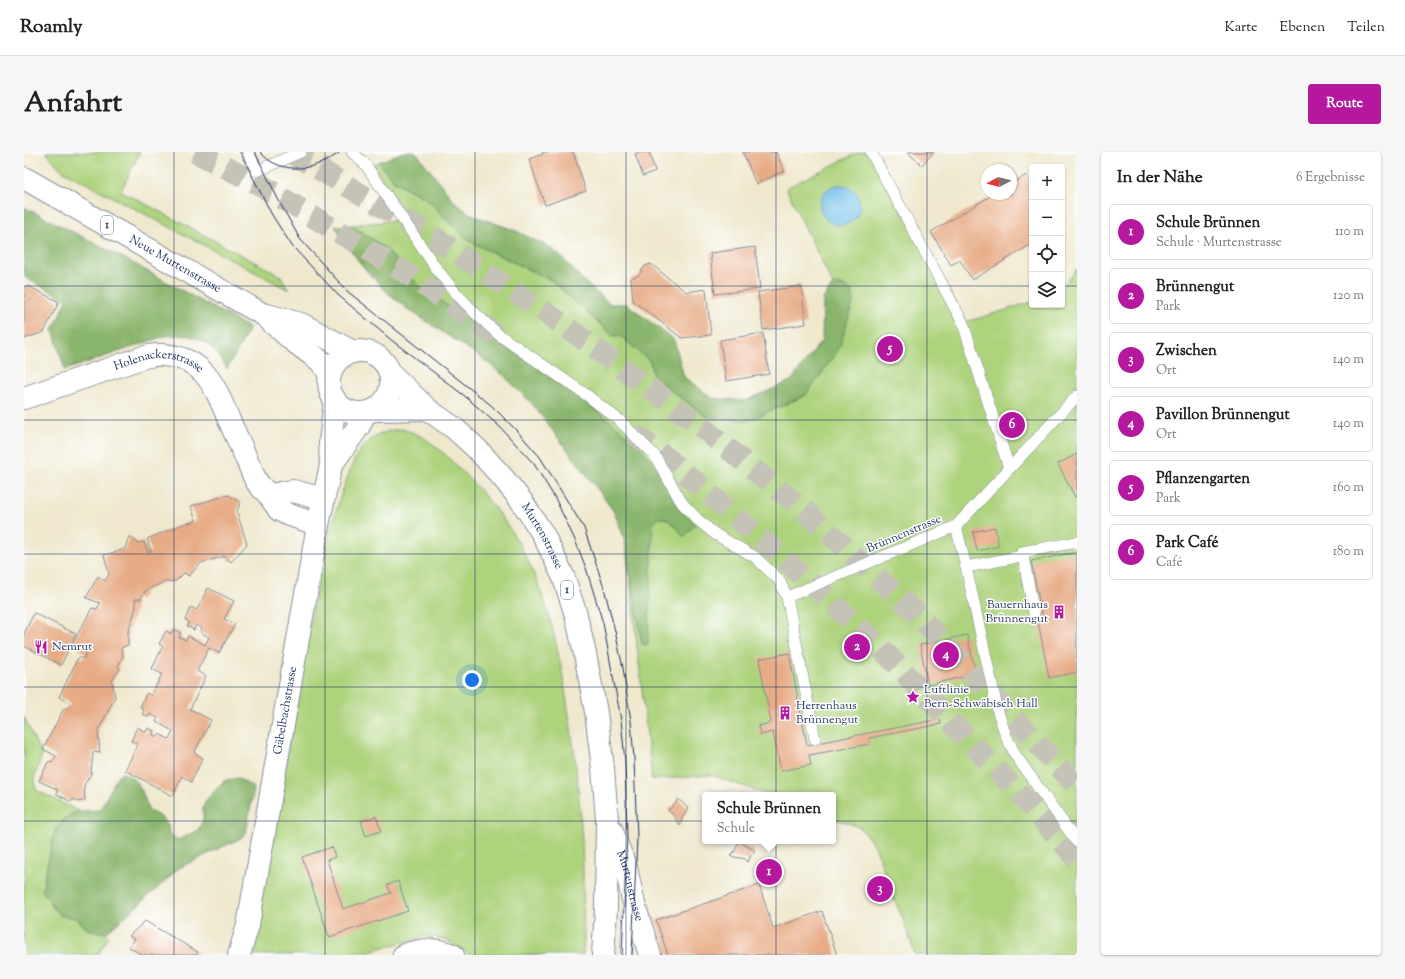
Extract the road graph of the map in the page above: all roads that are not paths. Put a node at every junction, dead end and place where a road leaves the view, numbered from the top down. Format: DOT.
graph roads {
  1 [pos="248,152"];
  2 [pos="301,152"];
  3 [pos="352,152"];
  4 [pos="871,152"];
  5 [pos="24,178"];
  6 [pos="264,315"];
  7 [pos="353,352"];
  8 [pos="390,373"];
  9 [pos="330,375"];
  10 [pos="1077,396"];
  11 [pos="24,398"];
  12 [pos="335,400"];
  13 [pos="427,409"];
  14 [pos="369,412"];
  15 [pos="331,465"];
  16 [pos="1009,468"];
  17 [pos="269,495"];
  18 [pos="323,499"];
  19 [pos="318,525"];
  20 [pos="956,526"];
  21 [pos="1077,542"];
  22 [pos="1022,556"];
  23 [pos="966,567"];
  24 [pos="787,597"];
  25 [pos="1034,614"];
  26 [pos="815,739"];
  27 [pos="607,819"];
  28 [pos="1077,842"];
  29 [pos="629,886"];
  30 [pos="239,955"];
  31 [pos="404,955"];
  32 [pos="454,955"];
  33 [pos="603,955"];
  34 [pos="626,955"];
  35 [pos="650,955"];
  1 -- 2 [label="lane"];
  3 -- 24 [label="lane"];
  4 -- 16 [label="lane"];
  5 -- 6 [label="main road, Neue Murtenstrasse / 1"];
  6 -- 7 [label="main road, Neue Murtenstrasse / 1"];
  6 -- 9 [label="main road, Neue Murtenstrasse / 1"];
  7 -- 8 [label="main road"];
  7 -- 9 [label="main road"];
  8 -- 13 [label="main road, Murtenstrasse / 1"];
  8 -- 14 [label="main road"];
  9 -- 12 [label="main road"];
  10 -- 16 [label="lane, Brünnenstrasse"];
  11 -- 17 [label="main road, Holenackerstrasse"];
  12 -- 14 [label="main road"];
  12 -- 15 [label="main road, Gäbelbachstrasse"];
  13 -- 14 [label="main road"];
  13 -- 27 [label="main road, Murtenstrasse / 1"];
  14 -- 15 [label="main road, Gäbelbachstrasse"];
  15 -- 18 [label="main road, Gäbelbachstrasse"];
  16 -- 20 [label="lane, Brünnenstrasse"];
  17 -- 18 [label="main road"];
  17 -- 19 [label="main road, Holenackerstrasse"];
  18 -- 19 [label="main road, Gäbelbachstrasse"];
  19 -- 30 [label="main road, Gäbelbachstrasse"];
  20 -- 23 [label="lane"];
  20 -- 24 [label="lane, Brünnenstrasse"];
  21 -- 22 [label="lane"];
  22 -- 23 [label="lane"];
  22 -- 25 [label="lane"];
  23 -- 28 [label="lane"];
  24 -- 26 [label="lane"];
  27 -- 29 [label="main road, Murtenstrasse / 1"];
  27 -- 33 [label="main road, Murtenstrasse / 1"];
  29 -- 34 [label="lane"];
  29 -- 35 [label="main road, Murtenstrasse / 1"];
  31 -- 32 [label="main road"];
}
